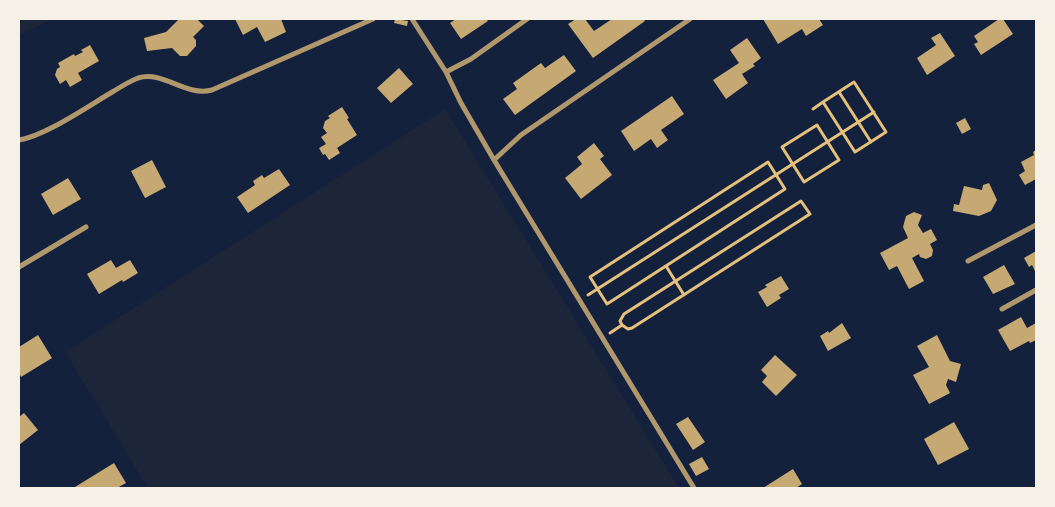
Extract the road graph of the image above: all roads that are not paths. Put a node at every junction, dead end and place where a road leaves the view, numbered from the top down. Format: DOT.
graph roads {
  1 [pos="373,19"];
  2 [pos="412,19"];
  3 [pos="527,19"];
  4 [pos="690,19"];
  5 [pos="446,72"];
  6 [pos="19,140"];
  7 [pos="494,160"];
  8 [pos="1036,225"];
  9 [pos="86,227"];
  10 [pos="968,261"];
  11 [pos="19,267"];
  12 [pos="1036,290"];
  13 [pos="1002,308"];
  14 [pos="694,488"];
  1 -- 6 [label="street"];
  2 -- 5 [label="street"];
  3 -- 5 [label="street"];
  4 -- 7 [label="street"];
  5 -- 7 [label="street"];
  7 -- 14 [label="street"];
  8 -- 10 [label="street"];
  9 -- 11 [label="street"];
  12 -- 13 [label="street"];
}
